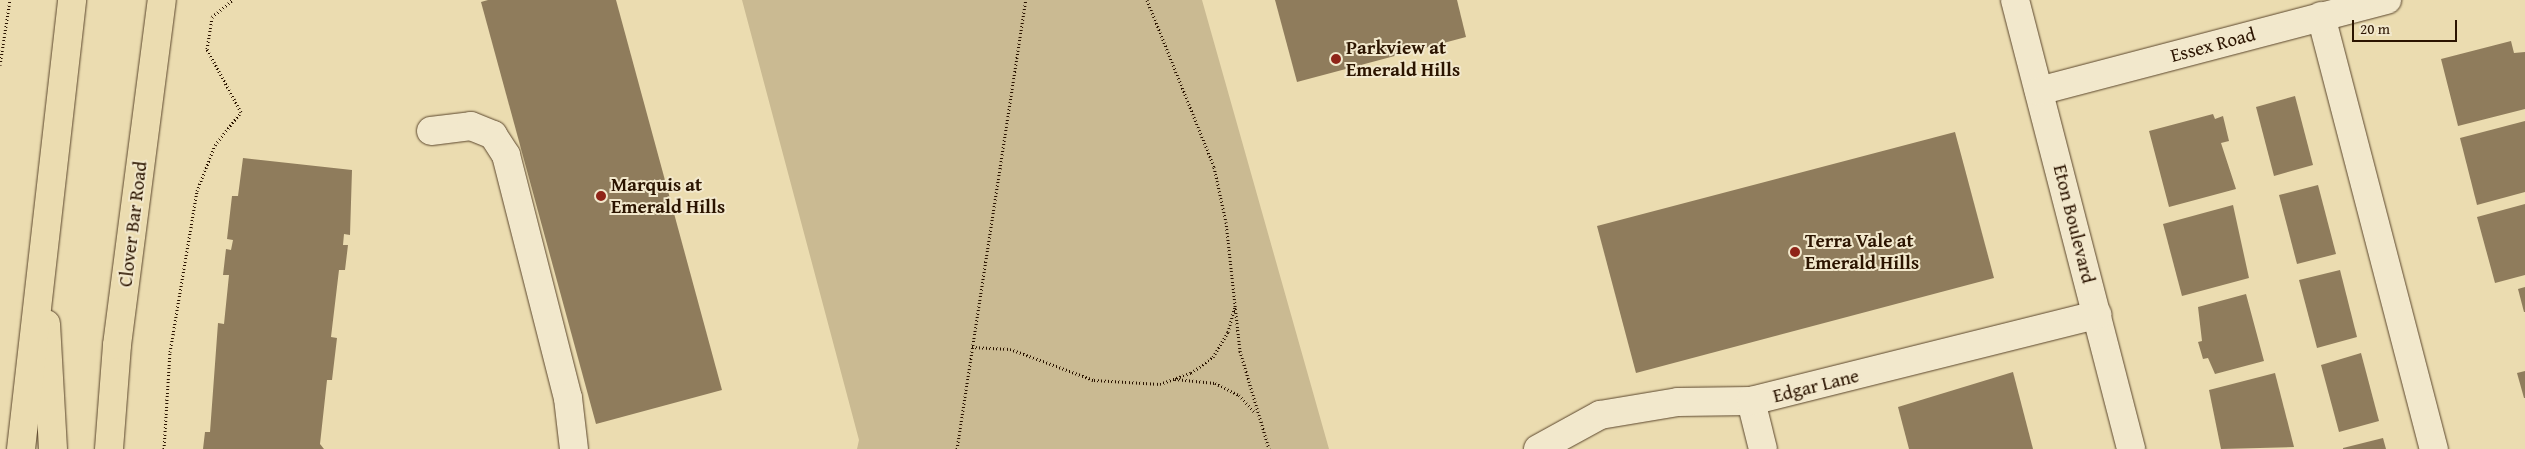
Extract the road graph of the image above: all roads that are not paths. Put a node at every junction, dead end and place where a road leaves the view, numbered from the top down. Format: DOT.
graph roads {
  1 [pos="72,0"];
  2 [pos="162,0"];
  3 [pos="2015,0"];
  4 [pos="2386,0"];
  5 [pos="2321,16"];
  6 [pos="2039,91"];
  7 [pos="431,131"];
  8 [pos="42,263"];
  9 [pos="2097,315"];
  10 [pos="1751,402"];
  11 [pos="21,449"];
  12 [pos="53,449"];
  13 [pos="109,449"];
  14 [pos="574,449"];
  15 [pos="1538,449"];
  16 [pos="1763,449"];
  17 [pos="2131,449"];
  18 [pos="2434,449"];
  1 -- 8 [label="main road"];
  2 -- 13 [label="main road, Clover Bar Road"];
  3 -- 6 [label="street, Eton Boulevard"];
  4 -- 5 [label="street, Essex Road"];
  5 -- 6 [label="street, Essex Road"];
  5 -- 18 [label="street"];
  6 -- 9 [label="street, Eton Boulevard"];
  7 -- 14 [label="street"];
  8 -- 11 [label="main road"];
  8 -- 12 [label="main road"];
  9 -- 10 [label="street, Edgar Lane"];
  9 -- 17 [label="street, Eton Boulevard"];
  10 -- 15 [label="street, Edgar Lane"];
  10 -- 16 [label="street"];
}
